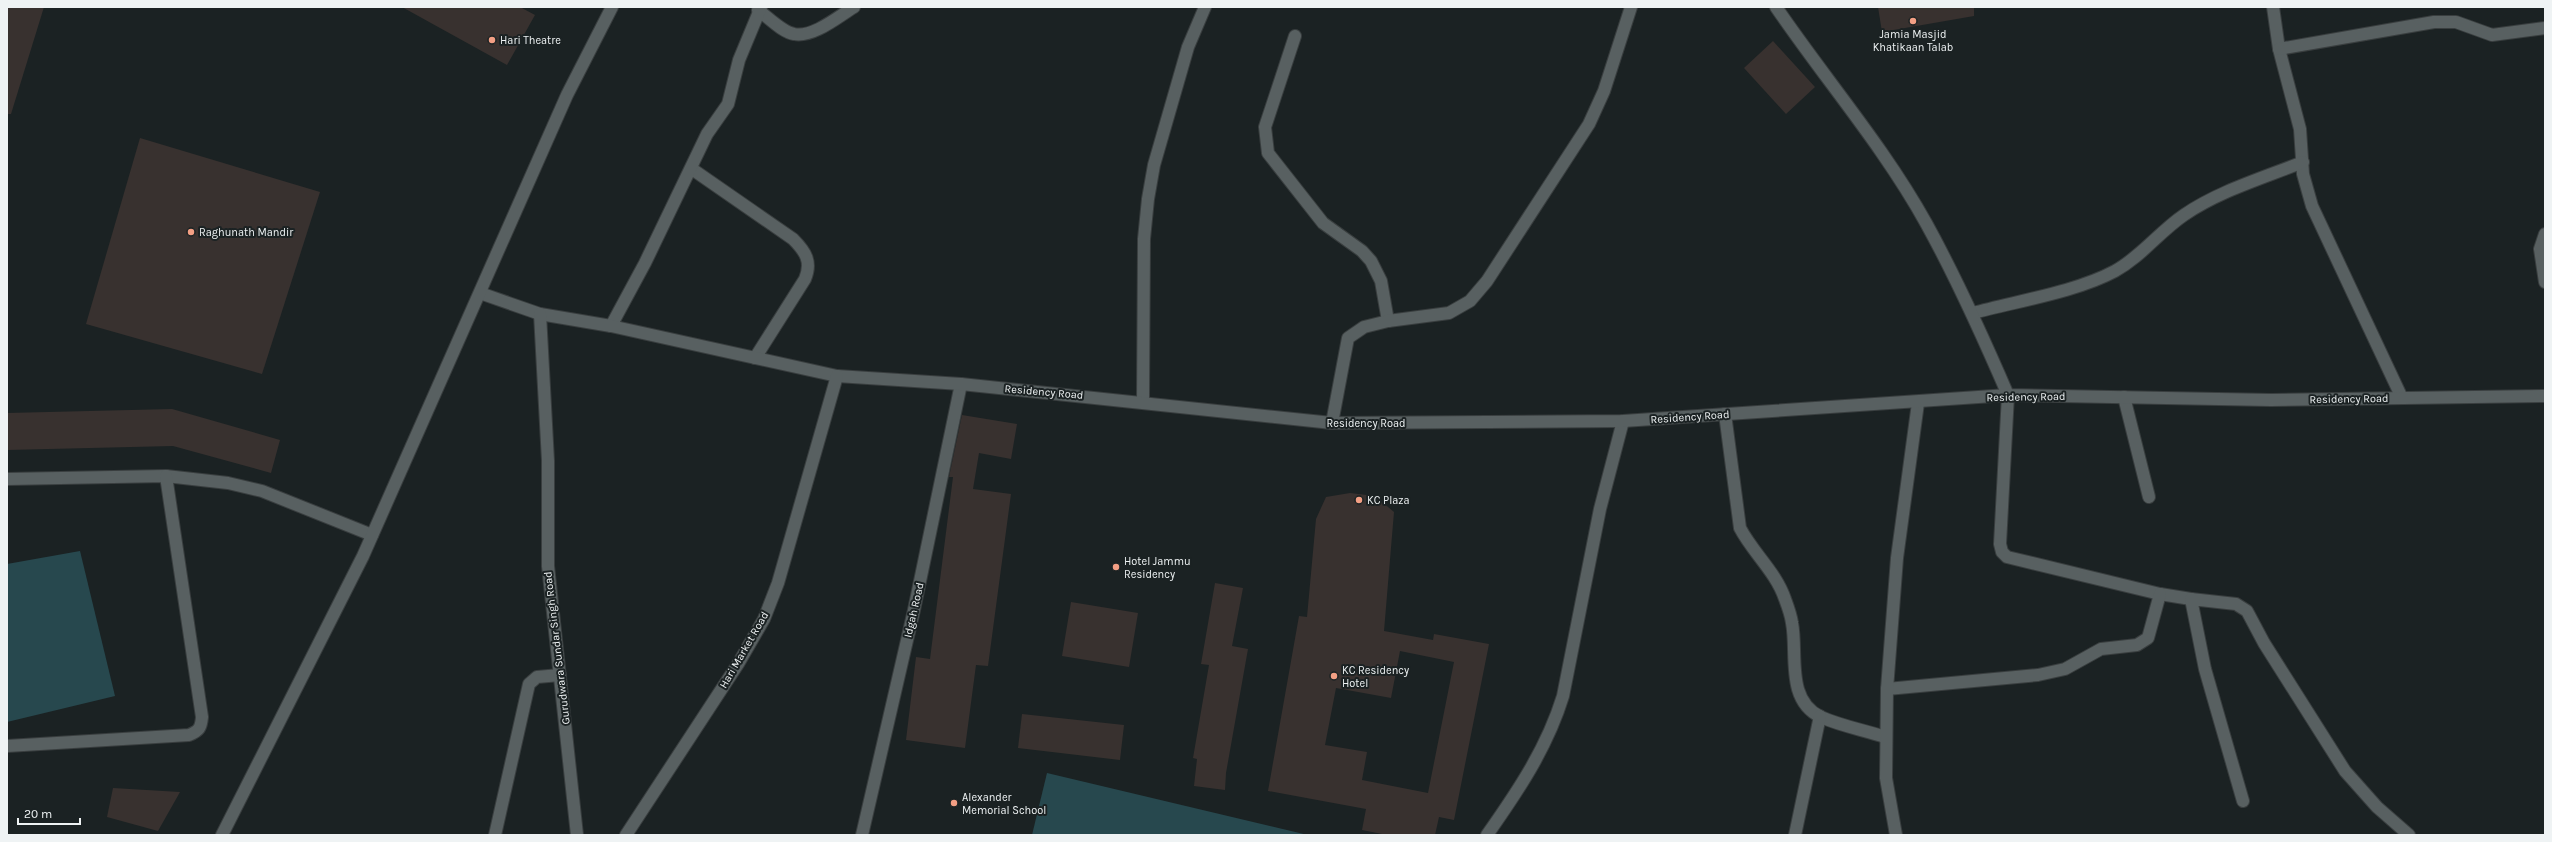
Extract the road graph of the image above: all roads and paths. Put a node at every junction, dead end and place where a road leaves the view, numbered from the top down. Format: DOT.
graph roads {
  1 [pos="612,7"];
  2 [pos="854,7"];
  3 [pos="1205,7"];
  4 [pos="1630,7"];
  5 [pos="1776,7"];
  6 [pos="2273,7"];
  7 [pos="759,8"];
  8 [pos="2545,28"];
  9 [pos="1295,36"];
  10 [pos="2279,49"];
  11 [pos="2303,162"];
  12 [pos="692,169"];
  13 [pos="2545,234"];
  14 [pos="2545,282"];
  15 [pos="480,293"];
  16 [pos="1973,313"];
  17 [pos="540,314"];
  18 [pos="1388,321"];
  19 [pos="611,326"];
  20 [pos="755,358"];
  21 [pos="837,376"];
  22 [pos="961,384"];
  23 [pos="2008,395"];
  24 [pos="2545,396"];
  25 [pos="2124,397"];
  26 [pos="2402,398"];
  27 [pos="1143,402"];
  28 [pos="1918,403"];
  29 [pos="1725,414"];
  30 [pos="1623,421"];
  31 [pos="1332,423"];
  32 [pos="166,476"];
  33 [pos="7,479"];
  34 [pos="2149,497"];
  35 [pos="372,535"];
  36 [pos="2160,594"];
  37 [pos="2191,599"];
  38 [pos="560,675"];
  39 [pos="1886,689"];
  40 [pos="1820,716"];
  41 [pos="1885,737"];
  42 [pos="7,746"];
  43 [pos="2243,801"];
  44 [pos="222,835"];
  45 [pos="495,835"];
  46 [pos="577,835"];
  47 [pos="626,835"];
  48 [pos="862,835"];
  49 [pos="1487,835"];
  50 [pos="1795,835"];
  51 [pos="1896,835"];
  52 [pos="2409,835"];
  1 -- 15 [label="street"];
  2 -- 7 [label="street"];
  3 -- 27 [label="street"];
  4 -- 18 [label="street"];
  5 -- 16 [label="street"];
  6 -- 10 [label="street"];
  7 -- 12 [label="street"];
  8 -- 10 [label="street"];
  9 -- 18 [label="street"];
  10 -- 11 [label="street"];
  11 -- 16 [label="street"];
  11 -- 26 [label="street"];
  12 -- 19 [label="street"];
  12 -- 20 [label="street"];
  13 -- 14 [label="street"];
  15 -- 17 [label="street, Residency Road"];
  15 -- 35 [label="street"];
  16 -- 23 [label="street"];
  17 -- 19 [label="street, Residency Road"];
  17 -- 38 [label="street, Gurudwara Sundar Singh Road"];
  18 -- 31 [label="street"];
  19 -- 20 [label="street, Residency Road"];
  20 -- 21 [label="street, Residency Road"];
  21 -- 22 [label="street, Residency Road"];
  21 -- 47 [label="street, Hari Market Road"];
  22 -- 27 [label="street, Residency Road"];
  22 -- 48 [label="street, Idgah Road"];
  23 -- 25 [label="street, Residency Road"];
  23 -- 28 [label="street, Residency Road"];
  23 -- 36 [label="street"];
  24 -- 26 [label="street, Residency Road"];
  25 -- 26 [label="street, Residency Road"];
  25 -- 34 [label="street"];
  27 -- 31 [label="street, Residency Road"];
  28 -- 29 [label="street, Residency Road"];
  28 -- 39 [label="street"];
  29 -- 30 [label="street, Residency Road"];
  29 -- 40 [label="street"];
  30 -- 31 [label="street, Residency Road"];
  30 -- 49 [label="street"];
  32 -- 33 [label="street"];
  32 -- 35 [label="street"];
  32 -- 42 [label="street"];
  35 -- 44 [label="street"];
  36 -- 37 [label="street"];
  36 -- 39 [label="street"];
  37 -- 43 [label="street"];
  37 -- 52 [label="street"];
  38 -- 45 [label="street"];
  38 -- 46 [label="street, Gurudwara Sundar Singh Road"];
  39 -- 41 [label="street"];
  40 -- 41 [label="street"];
  40 -- 50 [label="street"];
  41 -- 51 [label="street"];
}
